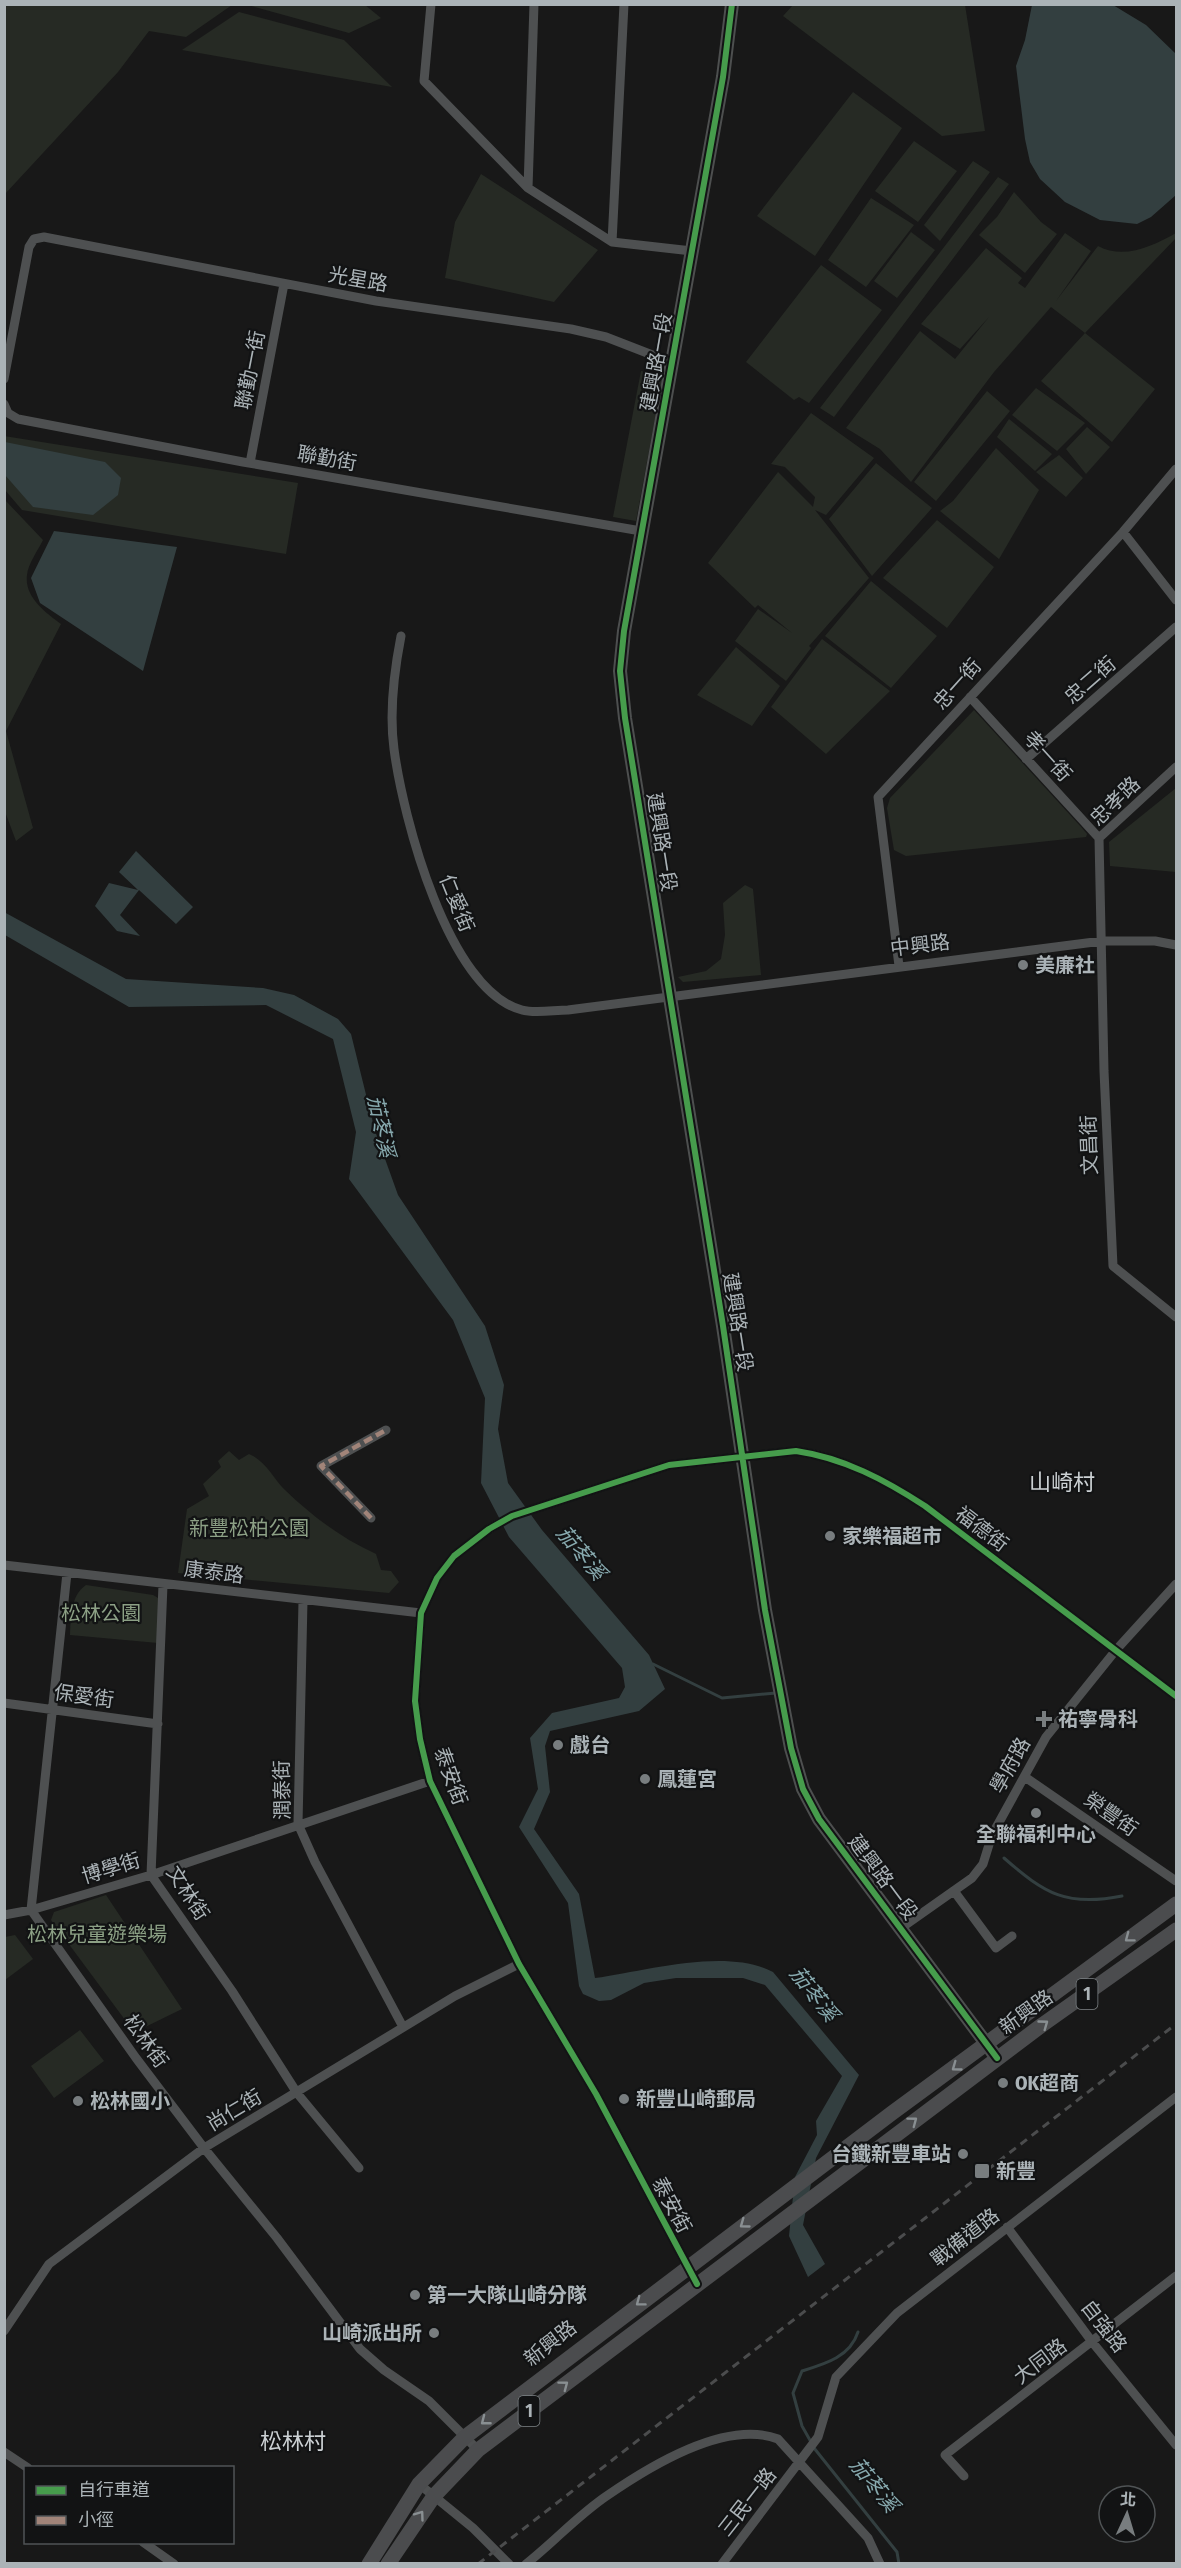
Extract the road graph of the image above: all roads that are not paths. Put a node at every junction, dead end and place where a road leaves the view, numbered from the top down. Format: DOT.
graph roads {
  1 [pos="431,4"];
  2 [pos="534,4"];
  3 [pos="624,4"];
  4 [pos="732,4"];
  5 [pos="528,188"];
  6 [pos="612,242"];
  7 [pos="692,251"];
  8 [pos="284,284"];
  9 [pos="673,363"];
  10 [pos="4,380"];
  11 [pos="6,408"];
  12 [pos="250,463"];
  13 [pos="1176,469"];
  14 [pos="641,531"];
  15 [pos="1124,532"];
  16 [pos="1176,600"];
  17 [pos="1176,627"];
  18 [pos="401,636"];
  19 [pos="970,697"];
  20 [pos="1026,759"];
  21 [pos="1176,767"];
  22 [pos="1099,838"];
  23 [pos="1102,941"];
  24 [pos="1176,945"];
  25 [pos="899,966"];
  26 [pos="668,996"];
  27 [pos="1176,1317"];
  28 [pos="386,1430"];
  29 [pos="741,1456"];
  30 [pos="371,1518"];
  31 [pos="4,1565"];
  32 [pos="67,1573"];
  33 [pos="1176,1584"];
  34 [pos="163,1585"];
  35 [pos="303,1601"];
  36 [pos="420,1613"];
  37 [pos="1116,1650"];
  38 [pos="1176,1696"];
  39 [pos="4,1703"];
  40 [pos="51,1710"];
  41 [pos="158,1724"];
  42 [pos="1025,1777"];
  43 [pos="430,1781"];
  44 [pos="298,1824"];
  45 [pos="151,1875"];
  46 [pos="1176,1881"];
  47 [pos="954,1891"];
  48 [pos="1176,1904"];
  49 [pos="31,1911"];
  50 [pos="4,1916"];
  51 [pos="901,1928"];
  52 [pos="1176,1930"];
  53 [pos="1012,1936"];
  54 [pos="519,1964"];
  55 [pos="403,2027"];
  56 [pos="987,2044"];
  57 [pos="998,2058"];
  58 [pos="297,2093"];
  59 [pos="1176,2097"];
  60 [pos="204,2148"];
  61 [pos="359,2168"];
  62 [pos="1007,2227"];
  63 [pos="686,2267"];
  64 [pos="1176,2276"];
  65 [pos="697,2284"];
  66 [pos="4,2331"];
  67 [pos="1093,2343"];
  68 [pos="465,2437"];
  69 [pos="1176,2445"];
  70 [pos="478,2450"];
  71 [pos="4,2452"];
  72 [pos="801,2462"];
  73 [pos="25,2466"];
  74 [pos="964,2476"];
  75 [pos="419,2484"];
  76 [pos="434,2496"];
  77 [pos="146,2544"];
  78 [pos="174,2564"];
  79 [pos="369,2564"];
  80 [pos="388,2564"];
  81 [pos="509,2564"];
  82 [pos="526,2564"];
  83 [pos="722,2564"];
  84 [pos="880,2564"];
  1 -- 5 [label="street"];
  2 -- 5 [label="street"];
  3 -- 6 [label="street"];
  4 -- 7 [label="street, 建興路一段"];
  5 -- 6 [label="street"];
  6 -- 7 [label="street"];
  7 -- 9 [label="street, 建興路一段"];
  8 -- 9 [label="street, 光星路"];
  8 -- 10 [label="street, 光星路"];
  8 -- 12 [label="street, 聯勤一街"];
  9 -- 14 [label="street, 建興路一段"];
  11 -- 12 [label="street, 聯勤街"];
  12 -- 14 [label="street, 聯勤街"];
  13 -- 15 [label="street, 忠一街"];
  14 -- 26 [label="street, 建興路一段"];
  15 -- 16 [label="street"];
  15 -- 19 [label="street, 忠一街"];
  17 -- 20 [label="street, 忠二街"];
  18 -- 26 [label="street, 仁愛街"];
  19 -- 20 [label="street, 孝一街"];
  19 -- 25 [label="street, 忠一街"];
  20 -- 22 [label="street, 孝一街"];
  21 -- 22 [label="street, 忠孝路"];
  22 -- 23 [label="street, 忠孝路"];
  23 -- 24 [label="street, 中興路"];
  23 -- 25 [label="street, 中興路"];
  23 -- 27 [label="street, 文昌街"];
  25 -- 26 [label="street, 中興路"];
  26 -- 29 [label="street, 建興路一段"];
  28 -- 30 [label="street"];
  29 -- 36 [label="street, 泰安街"];
  29 -- 37 [label="street, 福德街"];
  29 -- 51 [label="street, 建興路一段"];
  31 -- 32 [label="street, 康泰路"];
  32 -- 34 [label="street, 康泰路"];
  32 -- 40 [label="street"];
  33 -- 37 [label="street, 學府路"];
  34 -- 35 [label="street, 康泰路"];
  34 -- 41 [label="street, 文林街"];
  35 -- 36 [label="street, 康泰路"];
  35 -- 44 [label="street, 潤泰街"];
  36 -- 43 [label="street, 泰安街"];
  37 -- 38 [label="street, 福德街"];
  37 -- 42 [label="street, 學府路"];
  39 -- 40 [label="street, 保愛街"];
  40 -- 41 [label="street, 保愛街"];
  40 -- 49 [label="street"];
  41 -- 45 [label="street, 文林街"];
  42 -- 46 [label="street, 榮豐街"];
  42 -- 47 [label="street, 學府路"];
  43 -- 44 [label="street, 博學街"];
  43 -- 54 [label="street, 泰安街"];
  44 -- 45 [label="street, 博學街"];
  44 -- 55 [label="street, 潤泰街"];
  45 -- 49 [label="street, 博學街"];
  45 -- 58 [label="street, 文林街"];
  47 -- 51 [label="street, 學府路"];
  47 -- 53 [label="street"];
  48 -- 56 [label="main road, 新興路 / 1, one-way"];
  49 -- 50 [label="street, 博學街"];
  49 -- 60 [label="street, 松林街"];
  51 -- 56 [label="street, 建興路一段"];
  57 -- 52 [label="main road, 新興路 / 1, one-way"];
  54 -- 55 [label="street, 尚仁街"];
  54 -- 63 [label="street, 泰安街"];
  55 -- 58 [label="street, 尚仁街"];
  56 -- 57 [label="street, 建興路一段"];
  56 -- 63 [label="main road, 新興路 / 1, one-way"];
  65 -- 57 [label="main road, 新興路 / 1, one-way"];
  58 -- 60 [label="street, 尚仁街"];
  58 -- 61 [label="street, 文林街"];
  59 -- 62 [label="street, 戰備道路"];
  60 -- 66 [label="street, 尚仁街"];
  60 -- 68 [label="street, 松林街"];
  62 -- 67 [label="street, 自強路"];
  62 -- 72 [label="street, 戰備道路"];
  63 -- 65 [label="street, 泰安街"];
  63 -- 68 [label="main road, 新興路 / 1, one-way"];
  64 -- 67 [label="street, 大同路"];
  70 -- 65 [label="main road, 新興路 / 1, one-way"];
  67 -- 69 [label="street, 自強路"];
  67 -- 74 [label="street, 大同路"];
  68 -- 70 [label="street, 松林街"];
  68 -- 75 [label="main road, 新興路 / 1"];
  70 -- 76 [label="main road, 新興路 / 1"];
  71 -- 73 [label="street"];
  72 -- 82 [label="street"];
  72 -- 83 [label="street, 三民一路"];
  72 -- 84 [label="street"];
  75 -- 76 [label="street"];
  75 -- 79 [label="main road, 新興路 / 1"];
  80 -- 76 [label="main road, 新興路 / 1, one-way"];
  76 -- 81 [label="street"];
  77 -- 78 [label="street"];
}
